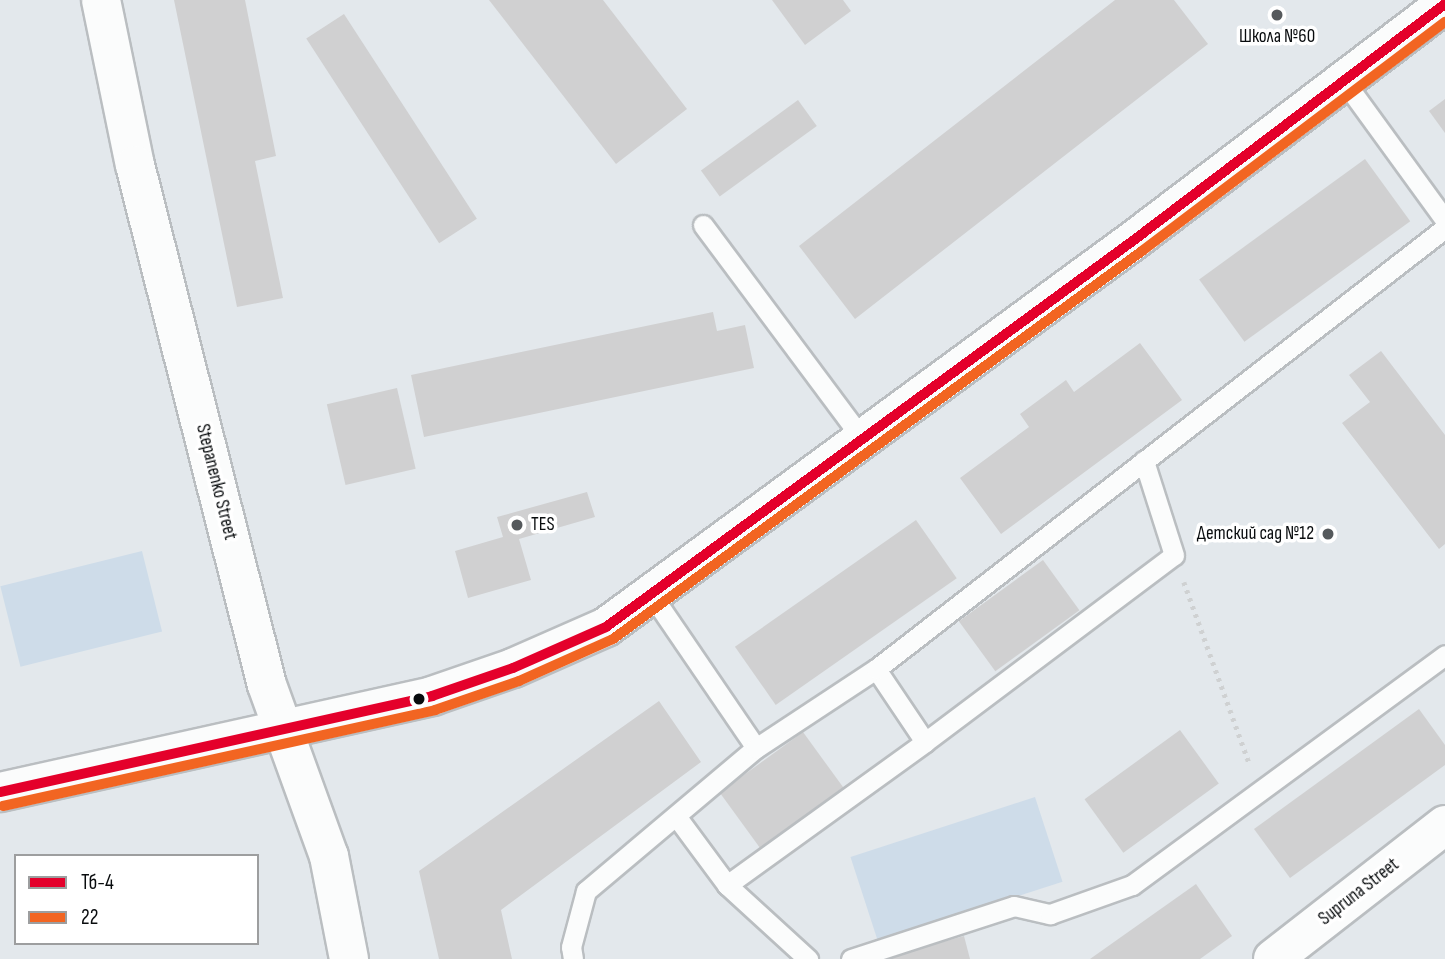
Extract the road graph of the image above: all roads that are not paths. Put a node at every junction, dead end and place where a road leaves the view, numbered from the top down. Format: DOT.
graph roads {
  1 [pos="101,0"];
  2 [pos="1445,5"];
  3 [pos="1344,81"];
  4 [pos="1445,220"];
  5 [pos="703,225"];
  6 [pos="1445,228"];
  7 [pos="863,438"];
  8 [pos="1144,461"];
  9 [pos="650,594"];
  10 [pos="1445,655"];
  11 [pos="876,669"];
  12 [pos="283,727"];
  13 [pos="925,742"];
  14 [pos="756,748"];
  15 [pos="0,792"];
  16 [pos="676,816"];
  17 [pos="1445,825"];
  18 [pos="727,885"];
  19 [pos="349,959"];
  20 [pos="573,959"];
  21 [pos="808,959"];
  22 [pos="851,959"];
  23 [pos="1273,959"];
  1 -- 12 [label="main road, Stepanenko Street"];
  2 -- 3 [label="main road"];
  3 -- 4 [label="lane"];
  3 -- 7 [label="main road"];
  5 -- 7 [label="lane"];
  6 -- 8 [label="lane"];
  7 -- 9 [label="main road"];
  8 -- 11 [label="lane"];
  8 -- 13 [label="lane"];
  9 -- 12 [label="main road"];
  9 -- 14 [label="lane"];
  10 -- 22 [label="lane"];
  11 -- 13 [label="lane"];
  11 -- 14 [label="lane"];
  12 -- 15 [label="main road"];
  12 -- 19 [label="main road, Stepanenko Street"];
  13 -- 18 [label="lane"];
  14 -- 16 [label="lane"];
  16 -- 18 [label="lane"];
  16 -- 20 [label="lane"];
  17 -- 23 [label="main road, Supruna Street"];
  18 -- 21 [label="lane"];
}
